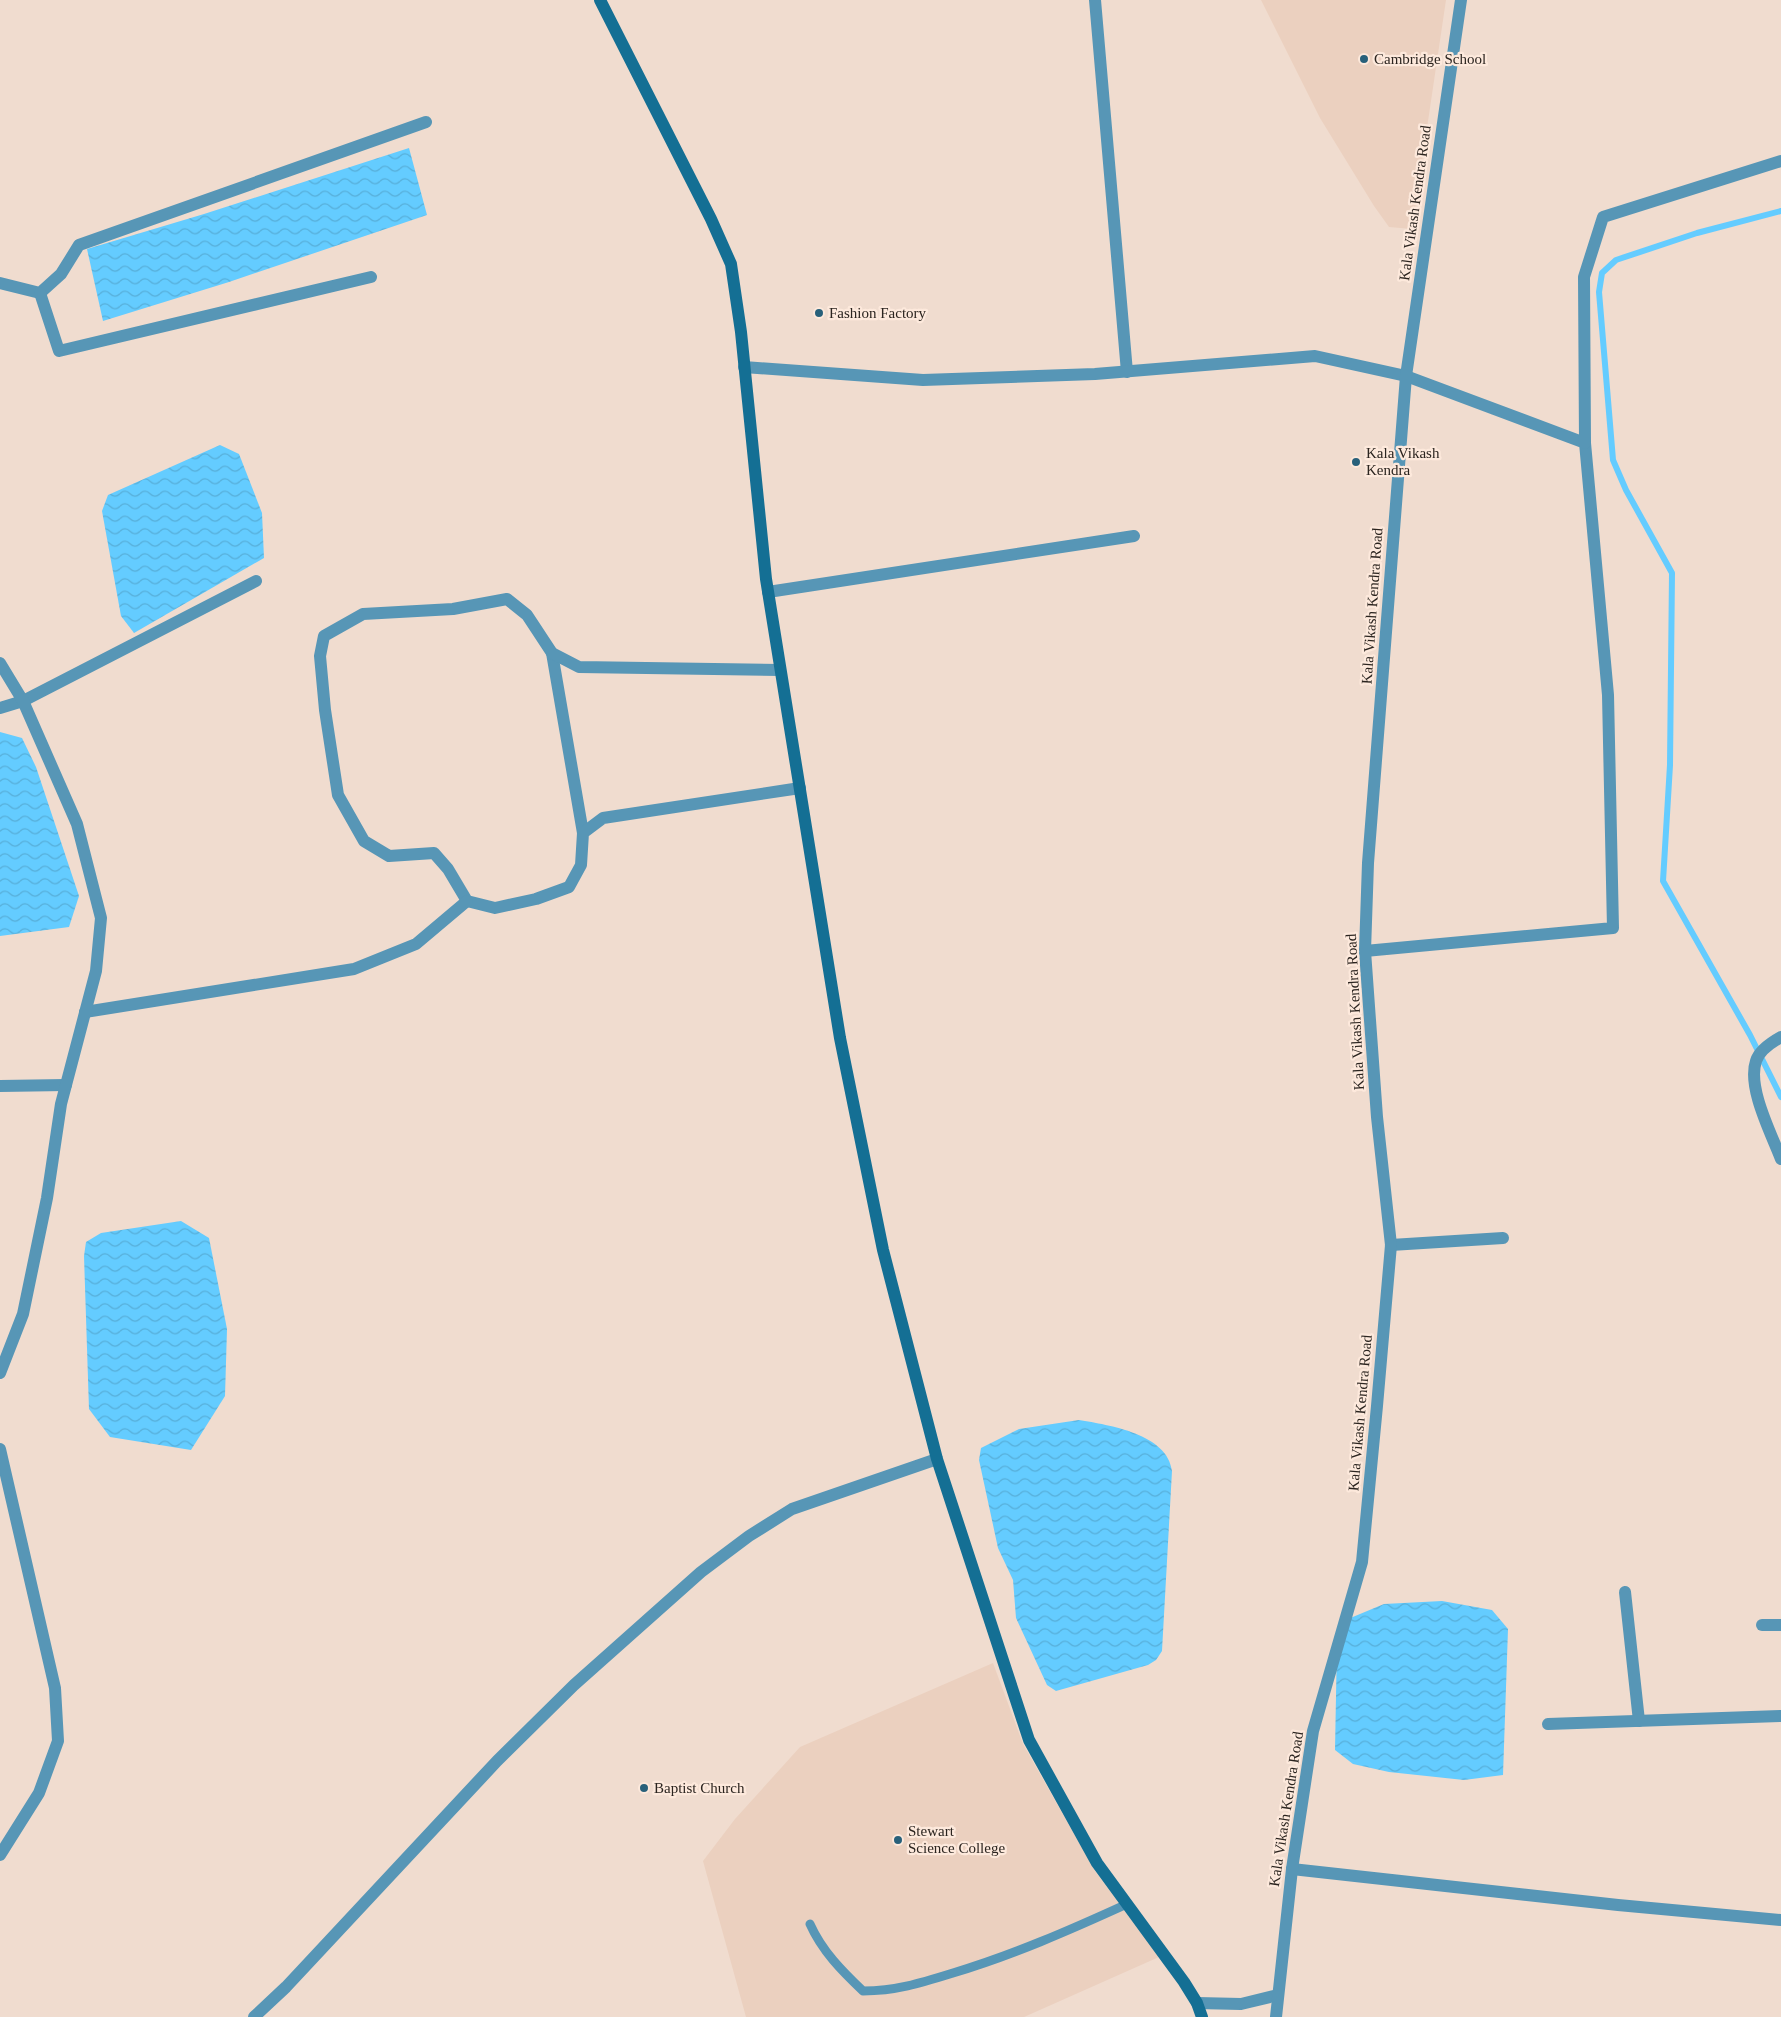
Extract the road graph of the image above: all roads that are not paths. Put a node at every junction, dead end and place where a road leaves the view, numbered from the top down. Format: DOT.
graph roads {
  1 [pos="600,0"];
  2 [pos="1094,0"];
  3 [pos="1461,0"];
  4 [pos="426,122"];
  5 [pos="1781,161"];
  6 [pos="371,277"];
  7 [pos="0,282"];
  8 [pos="40,293"];
  9 [pos="744,367"];
  10 [pos="1127,372"];
  11 [pos="1406,376"];
  12 [pos="1584,443"];
  13 [pos="1134,536"];
  14 [pos="256,581"];
  15 [pos="768,592"];
  16 [pos="552,653"];
  17 [pos="0,663"];
  18 [pos="780,670"];
  19 [pos="23,701"];
  20 [pos="0,708"];
  21 [pos="800,788"];
  22 [pos="583,833"];
  23 [pos="467,902"];
  24 [pos="1365,951"];
  25 [pos="86,1012"];
  26 [pos="1781,1037"];
  27 [pos="66,1085"];
  28 [pos="0,1086"];
  29 [pos="1781,1159"];
  30 [pos="1503,1238"];
  31 [pos="1391,1245"];
  32 [pos="0,1373"];
  33 [pos="0,1449"];
  34 [pos="938,1460"];
  35 [pos="1625,1592"];
  36 [pos="1762,1625"];
  37 [pos="1781,1625"];
  38 [pos="1781,1716"];
  39 [pos="1639,1721"];
  40 [pos="1548,1724"];
  41 [pos="0,1855"];
  42 [pos="1292,1869"];
  43 [pos="1128,1904"];
  44 [pos="1781,1920"];
  45 [pos="810,1924"];
  46 [pos="1278,1995"];
  47 [pos="1197,2003"];
  48 [pos="254,2017"];
  49 [pos="1202,2017"];
  50 [pos="1276,2017"];
  1 -- 9 [label="main road"];
  2 -- 10 [label="street"];
  3 -- 11 [label="street, Kala Vikash Kendra Road"];
  4 -- 8 [label="street"];
  5 -- 12 [label="street"];
  6 -- 8 [label="street"];
  7 -- 8 [label="street"];
  9 -- 10 [label="street"];
  9 -- 15 [label="main road"];
  10 -- 11 [label="street"];
  11 -- 12 [label="street"];
  11 -- 24 [label="street, Kala Vikash Kendra Road"];
  12 -- 24 [label="street"];
  13 -- 15 [label="street"];
  14 -- 19 [label="street"];
  15 -- 18 [label="main road"];
  16 -- 18 [label="street"];
  16 -- 22 [label="street"];
  16 -- 23 [label="street"];
  17 -- 19 [label="street"];
  18 -- 21 [label="main road"];
  19 -- 20 [label="street"];
  19 -- 25 [label="street"];
  21 -- 22 [label="street"];
  21 -- 34 [label="main road"];
  22 -- 23 [label="street"];
  23 -- 25 [label="street"];
  24 -- 31 [label="street, Kala Vikash Kendra Road"];
  25 -- 27 [label="street"];
  26 -- 29 [label="street"];
  27 -- 28 [label="street"];
  27 -- 32 [label="street"];
  30 -- 31 [label="street"];
  31 -- 42 [label="street, Kala Vikash Kendra Road"];
  33 -- 41 [label="street"];
  34 -- 43 [label="main road"];
  34 -- 48 [label="street"];
  35 -- 39 [label="street"];
  36 -- 37 [label="street"];
  38 -- 39 [label="street"];
  39 -- 40 [label="street"];
  42 -- 44 [label="street"];
  42 -- 46 [label="street, Kala Vikash Kendra Road"];
  43 -- 45 [label="lane"];
  43 -- 47 [label="main road"];
  46 -- 47 [label="street"];
  46 -- 50 [label="street, Kala Vikash Kendra Road"];
  47 -- 49 [label="main road"];
}
